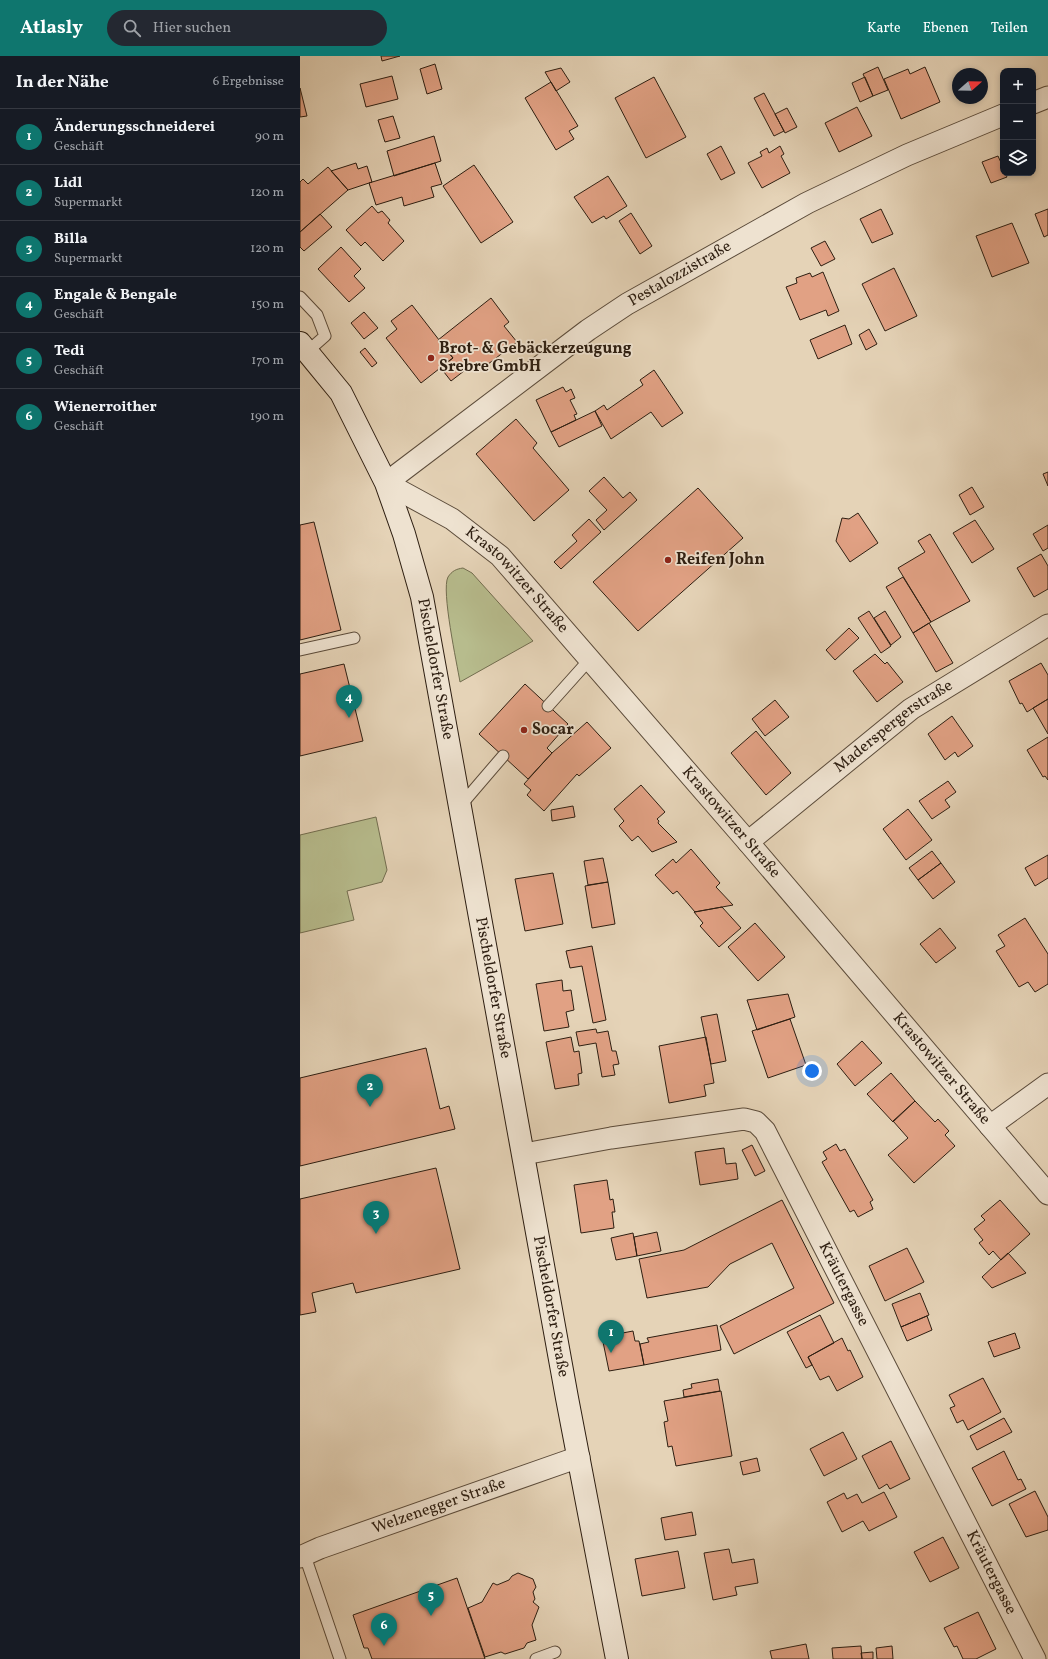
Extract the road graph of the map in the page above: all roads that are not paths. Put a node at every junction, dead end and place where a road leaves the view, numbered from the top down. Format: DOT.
graph roads {
  1 [pos="1048,97"];
  2 [pos="1036,102"];
  3 [pos="1000,116"];
  4 [pos="300,297"];
  5 [pos="304,347"];
  6 [pos="386,483"];
  7 [pos="1048,625"];
  8 [pos="354,638"];
  9 [pos="300,650"];
  10 [pos="590,659"];
  11 [pos="548,706"];
  12 [pos="503,756"];
  13 [pos="461,805"];
  14 [pos="748,842"];
  15 [pos="1048,1084"];
  16 [pos="990,1126"];
  17 [pos="524,1154"];
  18 [pos="1048,1194"];
  19 [pos="579,1457"];
  20 [pos="302,1556"];
  21 [pos="554,1652"];
  22 [pos="340,1659"];
  23 [pos="536,1659"];
  24 [pos="617,1659"];
  25 [pos="1036,1659"];
  1 -- 2 [label="street"];
  3 -- 6 [label="street, Pestalozzistraße"];
  4 -- 5 [label="lane"];
  5 -- 6 [label="main road, Pischeldorfer Straße"];
  6 -- 10 [label="street, Krastowitzer Straße"];
  6 -- 13 [label="main road, Pischeldorfer Straße"];
  7 -- 14 [label="street, Maderspergerstraße"];
  8 -- 9 [label="lane"];
  10 -- 11 [label="lane"];
  10 -- 14 [label="street, Krastowitzer Straße"];
  12 -- 13 [label="lane"];
  13 -- 17 [label="main road, Pischeldorfer Straße"];
  14 -- 16 [label="street, Krastowitzer Straße"];
  15 -- 16 [label="street"];
  16 -- 18 [label="street, Krastowitzer Straße"];
  17 -- 19 [label="main road, Pischeldorfer Straße"];
  17 -- 25 [label="street, Kräutergasse"];
  19 -- 20 [label="street, Welzenegger Straße"];
  19 -- 24 [label="main road, Pischeldorfer Straße"];
  20 -- 22 [label="lane"];
  21 -- 23 [label="lane"];
}
